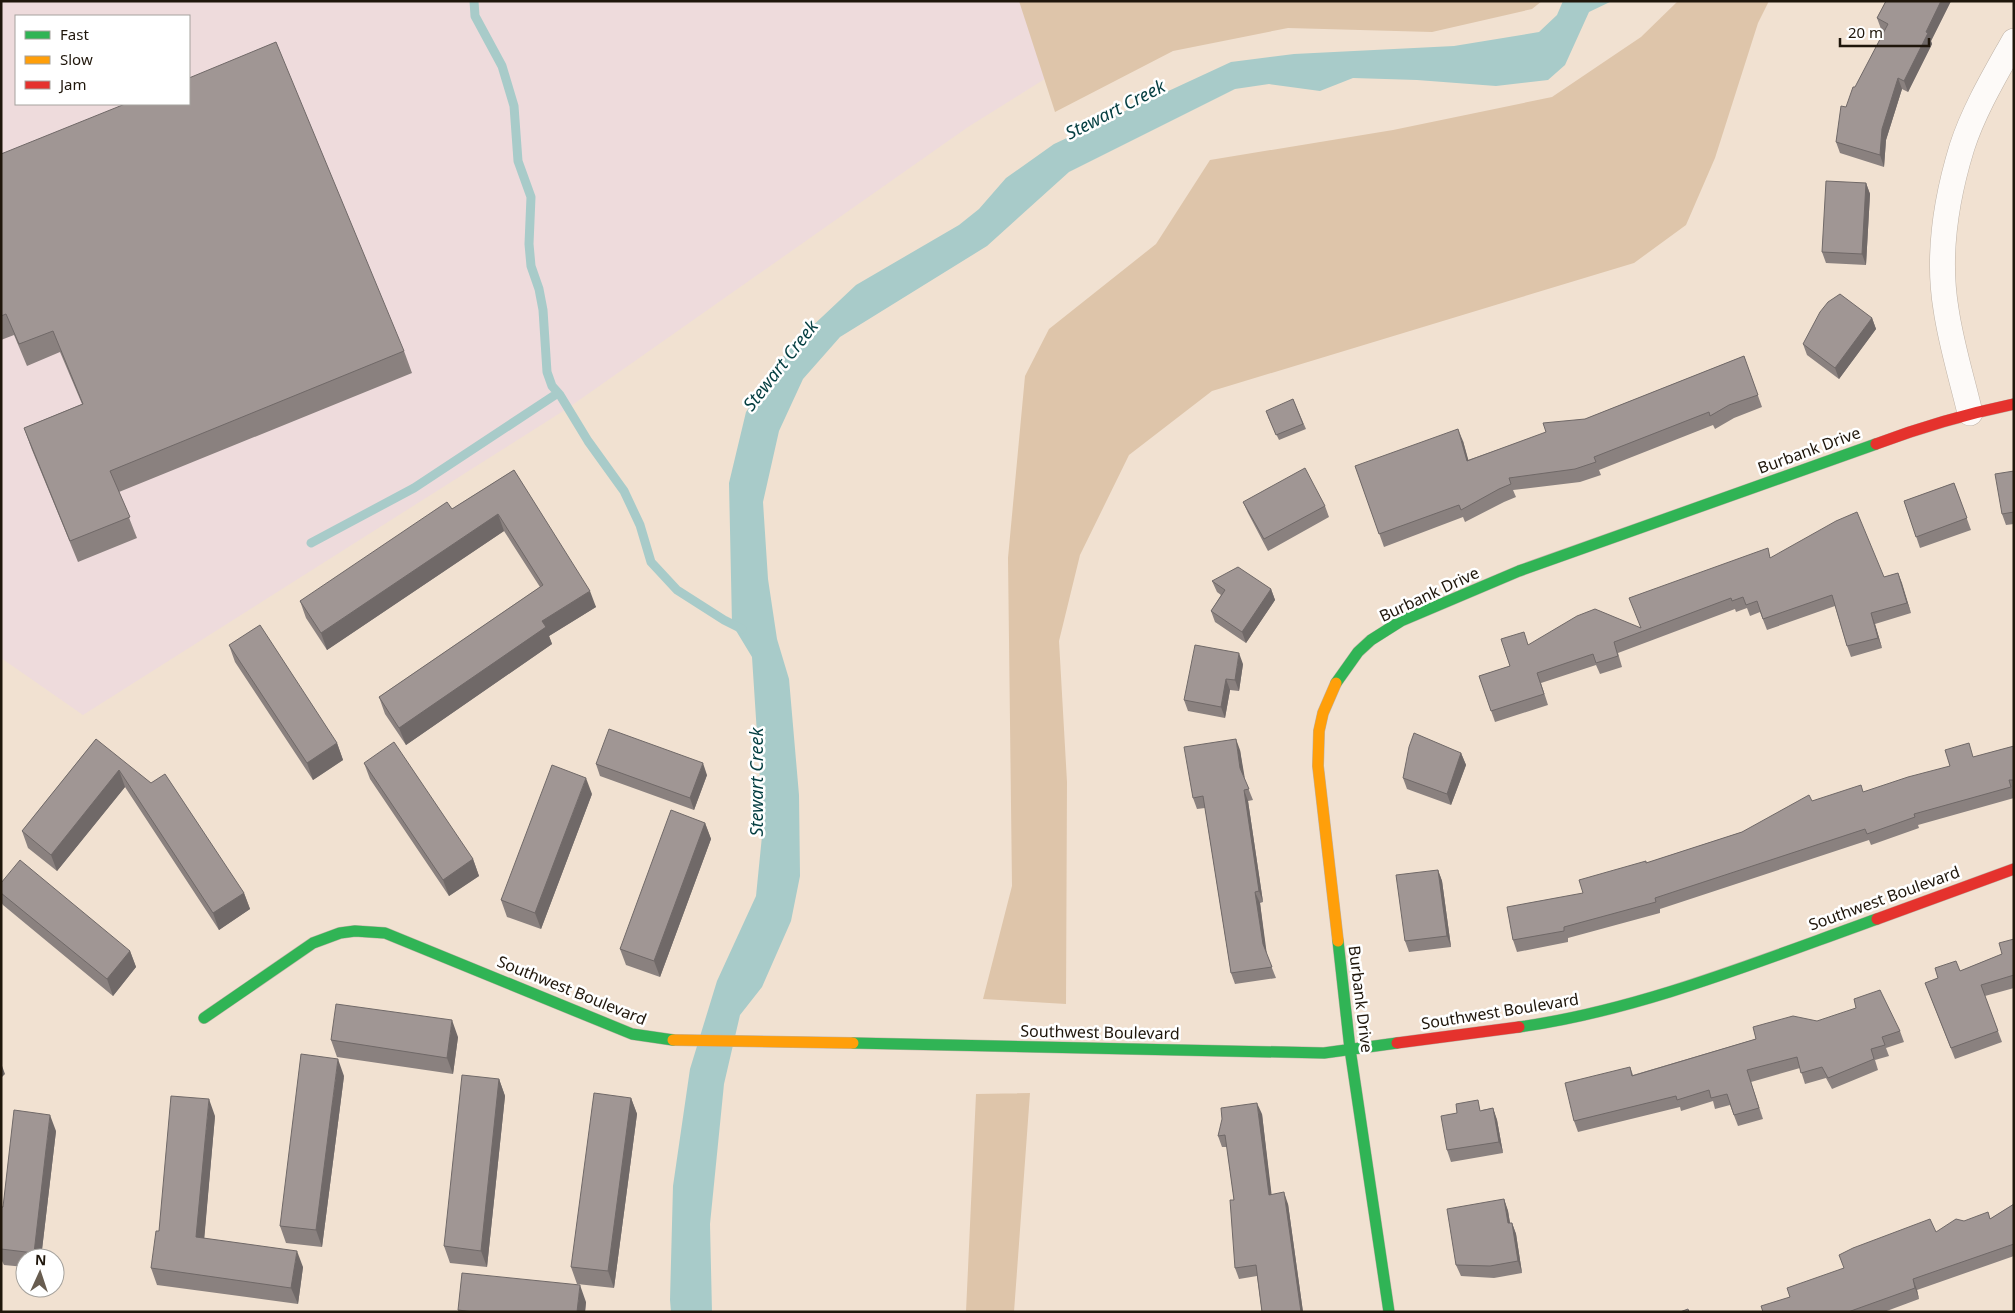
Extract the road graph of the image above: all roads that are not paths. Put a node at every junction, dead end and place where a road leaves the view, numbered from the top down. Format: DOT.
graph roads {
  1 [pos="2014,41"];
  2 [pos="2014,404"];
  3 [pos="1970,413"];
  4 [pos="2014,870"];
  5 [pos="204,1018"];
  6 [pos="1350,1049"];
  7 [pos="1389,1312"];
  1 -- 3 [label="street"];
  2 -- 3 [label="street, Burbank Drive"];
  3 -- 6 [label="street, Burbank Drive"];
  4 -- 6 [label="street, Southwest Boulevard"];
  5 -- 6 [label="street, Southwest Boulevard"];
  6 -- 7 [label="street, Burbank Drive"];
}
